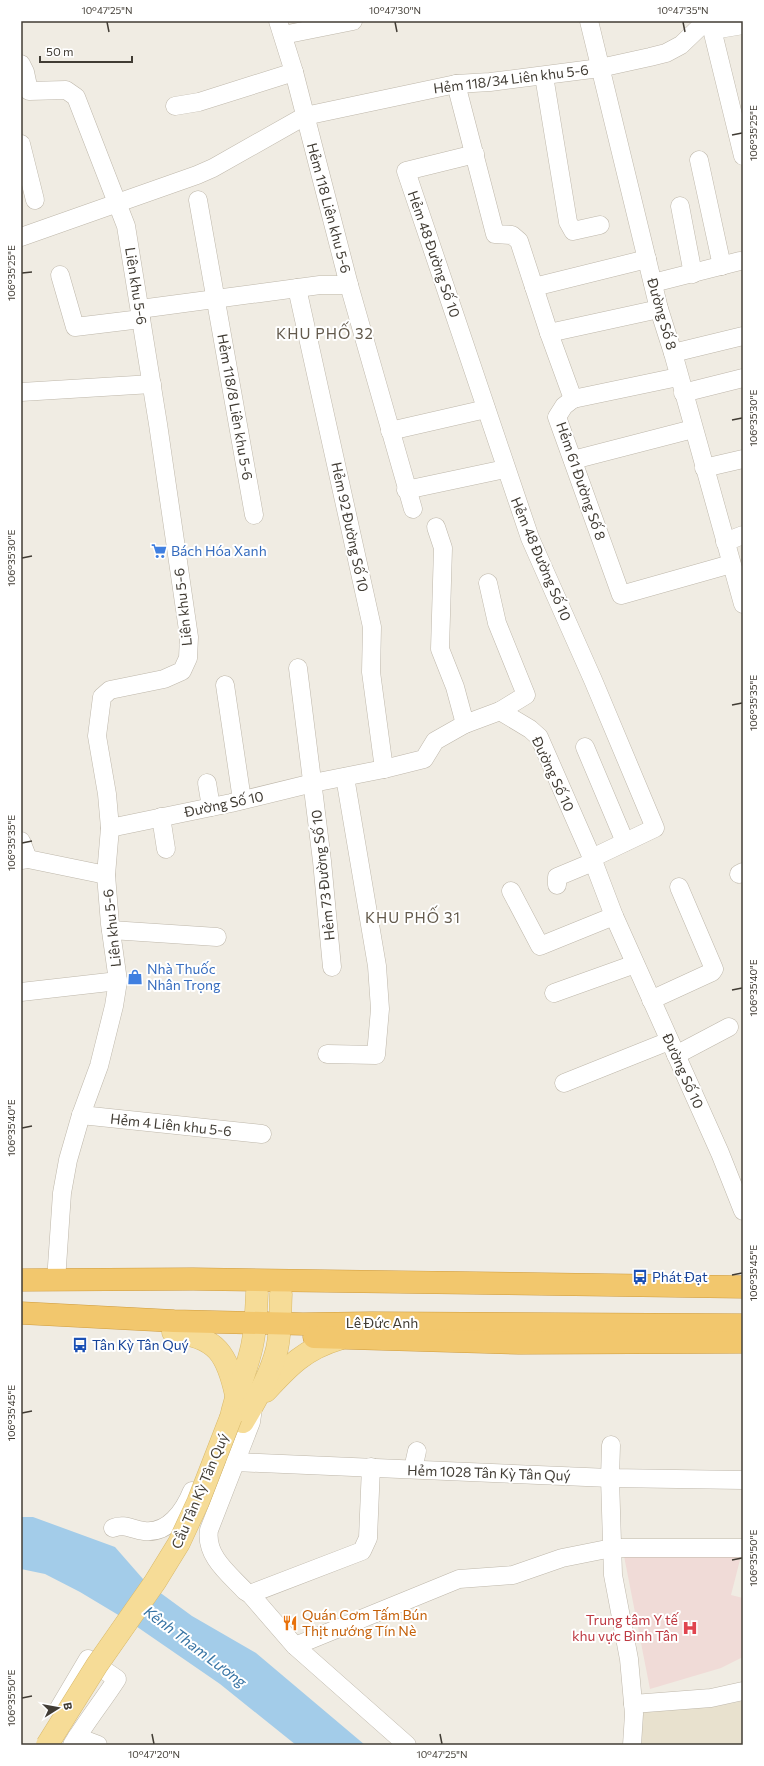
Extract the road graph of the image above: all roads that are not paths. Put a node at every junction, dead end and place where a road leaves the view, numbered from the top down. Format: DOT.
graph roads {
  1 [pos="353,21"];
  2 [pos="589,21"];
  3 [pos="710,24"];
  4 [pos="743,25"];
  5 [pos="280,28"];
  6 [pos="21,64"];
  7 [pos="600,68"];
  8 [pos="294,72"];
  9 [pos="544,76"];
  10 [pos="456,84"];
  11 [pos="25,92"];
  12 [pos="175,106"];
  13 [pos="305,116"];
  14 [pos="21,144"];
  15 [pos="475,154"];
  16 [pos="743,156"];
  17 [pos="699,160"];
  18 [pos="35,200"];
  19 [pos="198,200"];
  20 [pos="117,204"];
  21 [pos="680,206"];
  22 [pos="600,225"];
  23 [pos="21,237"];
  24 [pos="647,259"];
  25 [pos="740,261"];
  26 [pos="722,266"];
  27 [pos="693,274"];
  28 [pos="60,275"];
  29 [pos="653,283"];
  30 [pos="349,285"];
  31 [pos="534,287"];
  32 [pos="297,288"];
  33 [pos="217,299"];
  34 [pos="659,309"];
  35 [pos="141,314"];
  36 [pos="549,333"];
  37 [pos="743,336"];
  38 [pos="673,353"];
  39 [pos="743,378"];
  40 [pos="152,384"];
  41 [pos="681,385"];
  42 [pos="21,392"];
  43 [pos="573,399"];
  44 [pos="486,409"];
  45 [pos="693,429"];
  46 [pos="390,431"];
  47 [pos="743,459"];
  48 [pos="573,460"];
  49 [pos="704,468"];
  50 [pos="505,469"];
  51 [pos="406,490"];
  52 [pos="413,509"];
  53 [pos="254,515"];
  54 [pos="436,526"];
  55 [pos="743,535"];
  56 [pos="725,542"];
  57 [pos="736,571"];
  58 [pos="488,583"];
  59 [pos="743,604"];
  60 [pos="298,668"];
  61 [pos="225,685"];
  62 [pos="500,711"];
  63 [pos="465,724"];
  64 [pos="585,747"];
  65 [pos="384,769"];
  66 [pos="345,777"];
  67 [pos="207,783"];
  68 [pos="313,783"];
  69 [pos="242,800"];
  70 [pos="211,807"];
  71 [pos="161,817"];
  72 [pos="110,828"];
  73 [pos="21,842"];
  74 [pos="625,842"];
  75 [pos="166,849"];
  76 [pos="25,860"];
  77 [pos="592,860"];
  78 [pos="106,875"];
  79 [pos="558,885"];
  80 [pos="679,887"];
  81 [pos="511,891"];
  82 [pos="614,916"];
  83 [pos="111,930"];
  84 [pos="217,937"];
  85 [pos="635,964"];
  86 [pos="332,966"];
  87 [pos="118,981"];
  88 [pos="21,992"];
  89 [pos="554,993"];
  90 [pos="651,1000"];
  91 [pos="729,1027"];
  92 [pos="673,1048"];
  93 [pos="327,1054"];
  94 [pos="564,1083"];
  95 [pos="81,1115"];
  96 [pos="262,1134"];
  97 [pos="743,1211"];
  98 [pos="21,1280"];
  99 [pos="55,1287"];
  100 [pos="743,1287"];
  101 [pos="21,1292"];
  102 [pos="257,1293"];
  103 [pos="281,1294"];
  104 [pos="743,1301"];
  105 [pos="21,1313"];
  106 [pos="743,1325"];
  107 [pos="173,1326"];
  108 [pos="21,1328"];
  109 [pos="255,1329"];
  110 [pos="279,1330"];
  111 [pos="560,1333"];
  112 [pos="339,1338"];
  113 [pos="743,1342"];
  114 [pos="241,1409"];
  115 [pos="611,1445"];
  116 [pos="418,1451"];
  117 [pos="235,1462"];
  118 [pos="371,1467"];
  119 [pos="413,1469"];
  120 [pos="610,1478"];
  121 [pos="743,1480"];
  122 [pos="113,1528"];
  123 [pos="612,1548"];
  124 [pos="743,1548"];
  125 [pos="248,1592"];
  126 [pos="295,1646"];
  127 [pos="743,1691"];
  128 [pos="633,1704"];
  129 [pos="70,1742"];
  130 [pos="36,1745"];
  131 [pos="47,1745"];
  132 [pos="98,1745"];
  133 [pos="408,1745"];
  134 [pos="632,1745"];
  1 -- 5 [label="street"];
  2 -- 7 [label="street, Đường Số 8"];
  3 -- 4 [label="street"];
  3 -- 7 [label="street, Hẻm 118/34 Liên khu 5-6"];
  3 -- 16 [label="street"];
  5 -- 8 [label="street, Hẻm 118 Liên khu 5-6"];
  6 -- 11 [label="street, Liên khu 5-6"];
  7 -- 9 [label="street, Hẻm 118/34 Liên khu 5-6"];
  7 -- 24 [label="street, Đường Số 8"];
  8 -- 12 [label="street"];
  8 -- 13 [label="street, Hẻm 118 Liên khu 5-6"];
  9 -- 10 [label="street, Hẻm 118/34 Liên khu 5-6"];
  9 -- 22 [label="street"];
  10 -- 13 [label="street, Hẻm 118/34 Liên khu 5-6"];
  10 -- 15 [label="street"];
  11 -- 20 [label="street, Liên khu 5-6"];
  13 -- 20 [label="street, Hẻm 118/34 Liên khu 5-6"];
  13 -- 30 [label="street, Hẻm 118 Liên khu 5-6"];
  14 -- 18 [label="street"];
  15 -- 31 [label="street"];
  15 -- 44 [label="street, Hẻm 48 Đường Số 10"];
  17 -- 26 [label="street"];
  19 -- 33 [label="street, Hẻm 118/8 Liên khu 5-6"];
  20 -- 23 [label="street, Hẻm 118/34 Liên khu 5-6"];
  20 -- 35 [label="street, Liên khu 5-6"];
  21 -- 27 [label="street"];
  24 -- 29 [label="street, Đường Số 8"];
  24 -- 31 [label="street"];
  25 -- 26 [label="street"];
  26 -- 27 [label="street"];
  27 -- 29 [label="street"];
  28 -- 35 [label="street, Hẻm 118 Liên khu 5-6"];
  29 -- 34 [label="street, Đường Số 8"];
  30 -- 32 [label="street, Hẻm 118 Liên khu 5-6"];
  30 -- 46 [label="street"];
  31 -- 36 [label="street"];
  32 -- 33 [label="street, Hẻm 118 Liên khu 5-6"];
  32 -- 65 [label="street, Hẻm 92 Đường Số 10"];
  33 -- 35 [label="street, Hẻm 118 Liên khu 5-6"];
  33 -- 53 [label="street, Hẻm 118/8 Liên khu 5-6"];
  34 -- 36 [label="street"];
  34 -- 38 [label="street, Đường Số 8"];
  35 -- 40 [label="street, Liên khu 5-6"];
  36 -- 43 [label="street"];
  37 -- 38 [label="street"];
  38 -- 41 [label="street, Đường Số 8"];
  39 -- 41 [label="street"];
  40 -- 42 [label="street"];
  40 -- 72 [label="street, Liên khu 5-6"];
  41 -- 43 [label="street"];
  41 -- 45 [label="street, Đường Số 8"];
  43 -- 48 [label="street, Hẻm 61 Đường Số 8"];
  44 -- 46 [label="street"];
  44 -- 50 [label="street, Hẻm 48 Đường Số 10"];
  45 -- 48 [label="street"];
  45 -- 49 [label="street, Đường Số 8"];
  46 -- 51 [label="street"];
  47 -- 49 [label="street"];
  48 -- 57 [label="street, Hẻm 61 Đường Số 8"];
  49 -- 56 [label="street, Đường Số 8"];
  50 -- 51 [label="street"];
  50 -- 74 [label="street, Hẻm 48 Đường Số 10"];
  51 -- 52 [label="street"];
  54 -- 63 [label="street"];
  55 -- 56 [label="street"];
  56 -- 57 [label="street, Đường Số 8"];
  57 -- 59 [label="street, Đường Số 8"];
  58 -- 62 [label="street"];
  60 -- 68 [label="street, Hẻm 73 Đường Số 10"];
  61 -- 69 [label="street"];
  62 -- 63 [label="street, Đường Số 10"];
  62 -- 77 [label="street, Đường Số 10"];
  63 -- 65 [label="street, Đường Số 10"];
  64 -- 74 [label="street"];
  65 -- 66 [label="street, Đường Số 10"];
  66 -- 68 [label="street, Đường Số 10"];
  66 -- 93 [label="street"];
  67 -- 70 [label="street"];
  68 -- 69 [label="street, Đường Số 10"];
  68 -- 86 [label="street, Hẻm 73 Đường Số 10"];
  69 -- 70 [label="street, Đường Số 10"];
  70 -- 71 [label="street, Đường Số 10"];
  71 -- 72 [label="street, Đường Số 10"];
  71 -- 75 [label="street"];
  72 -- 78 [label="street, Liên khu 5-6"];
  73 -- 76 [label="street"];
  74 -- 77 [label="street, Hẻm 48 Đường Số 10"];
  76 -- 78 [label="street"];
  77 -- 79 [label="street, Hẻm 48 Đường Số 10"];
  77 -- 82 [label="street, Đường Số 10"];
  78 -- 83 [label="street, Liên khu 5-6"];
  80 -- 90 [label="street"];
  81 -- 82 [label="street"];
  82 -- 85 [label="street, Đường Số 10"];
  83 -- 84 [label="street"];
  83 -- 87 [label="street, Liên khu 5-6"];
  85 -- 89 [label="street"];
  85 -- 90 [label="street, Đường Số 10"];
  87 -- 88 [label="street"];
  87 -- 95 [label="street, Liên khu 5-6"];
  90 -- 92 [label="street, Đường Số 10"];
  91 -- 92 [label="street"];
  92 -- 94 [label="street"];
  92 -- 97 [label="street, Đường Số 10"];
  95 -- 96 [label="street, Hẻm 4 Liên khu 5-6"];
  95 -- 99 [label="street, Liên khu 5-6"];
  98 -- 99 [label="highway, Lê Đức Anh"];
  99 -- 100 [label="highway, Lê Đức Anh"];
  99 -- 101 [label="highway, Lê Đức Anh"];
  99 -- 102 [label="highway, Lê Đức Anh"];
  102 -- 103 [label="highway, Lê Đức Anh"];
  102 -- 109 [label="main road"];
  103 -- 104 [label="highway, Lê Đức Anh"];
  103 -- 110 [label="main road"];
  105 -- 107 [label="highway, Lê Đức Anh"];
  106 -- 111 [label="highway, Lê Đức Anh"];
  107 -- 108 [label="highway, Lê Đức Anh"];
  107 -- 109 [label="highway, Lê Đức Anh"];
  107 -- 114 [label="main road"];
  109 -- 110 [label="highway, Lê Đức Anh"];
  109 -- 114 [label="main road"];
  110 -- 111 [label="highway, Lê Đức Anh"];
  110 -- 112 [label="highway, Lê Đức Anh"];
  110 -- 114 [label="main road"];
  111 -- 112 [label="highway, Lê Đức Anh"];
  111 -- 113 [label="highway, Lê Đức Anh"];
  112 -- 114 [label="main road"];
  114 -- 117 [label="street"];
  114 -- 122 [label="street"];
  114 -- 129 [label="main road, Cầu Tân Kỳ Tân Quý"];
  114 -- 131 [label="main road, Cầu Tân Kỳ Tân Quý, bridge"];
  115 -- 120 [label="street"];
  116 -- 119 [label="street"];
  117 -- 118 [label="street, Hẻm 1028 Tân Kỳ Tân Quý"];
  117 -- 125 [label="street"];
  118 -- 119 [label="street, Hẻm 1028 Tân Kỳ Tân Quý"];
  118 -- 125 [label="street"];
  119 -- 120 [label="street, Hẻm 1028 Tân Kỳ Tân Quý"];
  120 -- 121 [label="street, Hẻm 1028 Tân Kỳ Tân Quý"];
  120 -- 123 [label="street"];
  123 -- 124 [label="street"];
  123 -- 126 [label="street"];
  123 -- 128 [label="street"];
  125 -- 126 [label="street"];
  126 -- 133 [label="street"];
  127 -- 128 [label="street"];
  128 -- 134 [label="street"];
  129 -- 130 [label="street"];
  129 -- 132 [label="street"];
}
